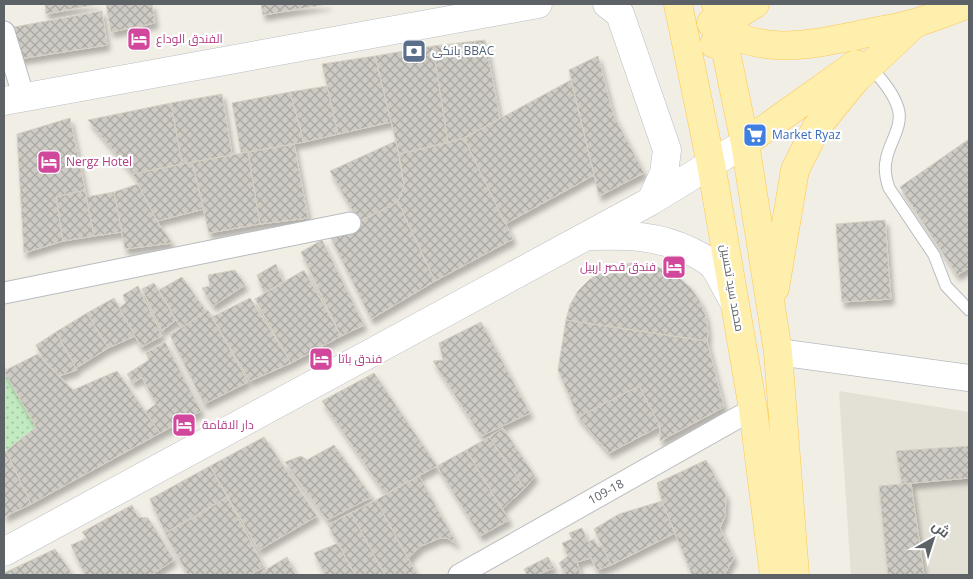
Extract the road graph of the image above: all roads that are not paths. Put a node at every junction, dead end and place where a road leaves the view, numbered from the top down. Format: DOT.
graph roads {
  1 [pos="538,4"];
  2 [pos="607,4"];
  3 [pos="678,4"];
  4 [pos="690,4"];
  5 [pos="716,4"];
  6 [pos="755,4"];
  7 [pos="969,4"];
  8 [pos="500,7"];
  9 [pos="915,23"];
  10 [pos="722,30"];
  11 [pos="4,32"];
  12 [pos="870,66"];
  13 [pos="14,100"];
  14 [pos="703,125"];
  15 [pos="745,143"];
  16 [pos="711,164"];
  17 [pos="651,201"];
  18 [pos="350,223"];
  19 [pos="588,236"];
  20 [pos="4,293"];
  21 [pos="735,304"];
  22 [pos="969,310"];
  23 [pos="771,311"];
  24 [pos="778,352"];
  25 [pos="969,378"];
  26 [pos="753,410"];
  27 [pos="4,552"];
  28 [pos="458,575"];
  29 [pos="774,575"];
  30 [pos="795,575"];
  1 -- 8 [label="main road"];
  2 -- 17 [label="main road"];
  3 -- 14 [label="main road, محمد سید تحسین"];
  4 -- 10 [label="main road"];
  5 -- 10 [label="main road"];
  6 -- 10 [label="main road"];
  7 -- 9 [label="main road"];
  8 -- 13 [label="main road"];
  9 -- 10 [label="main road"];
  9 -- 12 [label="main road"];
  9 -- 15 [label="main road"];
  10 -- 14 [label="main road"];
  10 -- 15 [label="main road"];
  11 -- 13 [label="street"];
  12 -- 22 [label="lane"];
  12 -- 23 [label="main road"];
  14 -- 16 [label="main road, محمد سید تحسین"];
  15 -- 16 [label="main road"];
  15 -- 23 [label="main road"];
  16 -- 17 [label="main road"];
  16 -- 21 [label="main road, محمد سید تحسین"];
  17 -- 19 [label="main road"];
  18 -- 20 [label="street"];
  19 -- 21 [label="main road"];
  19 -- 27 [label="main road"];
  21 -- 26 [label="main road, محمد سید تحسین"];
  23 -- 24 [label="main road"];
  24 -- 25 [label="street"];
  24 -- 30 [label="main road"];
  26 -- 28 [label="street, 109-18"];
  26 -- 29 [label="main road, محمد سید تحسین"];
}
